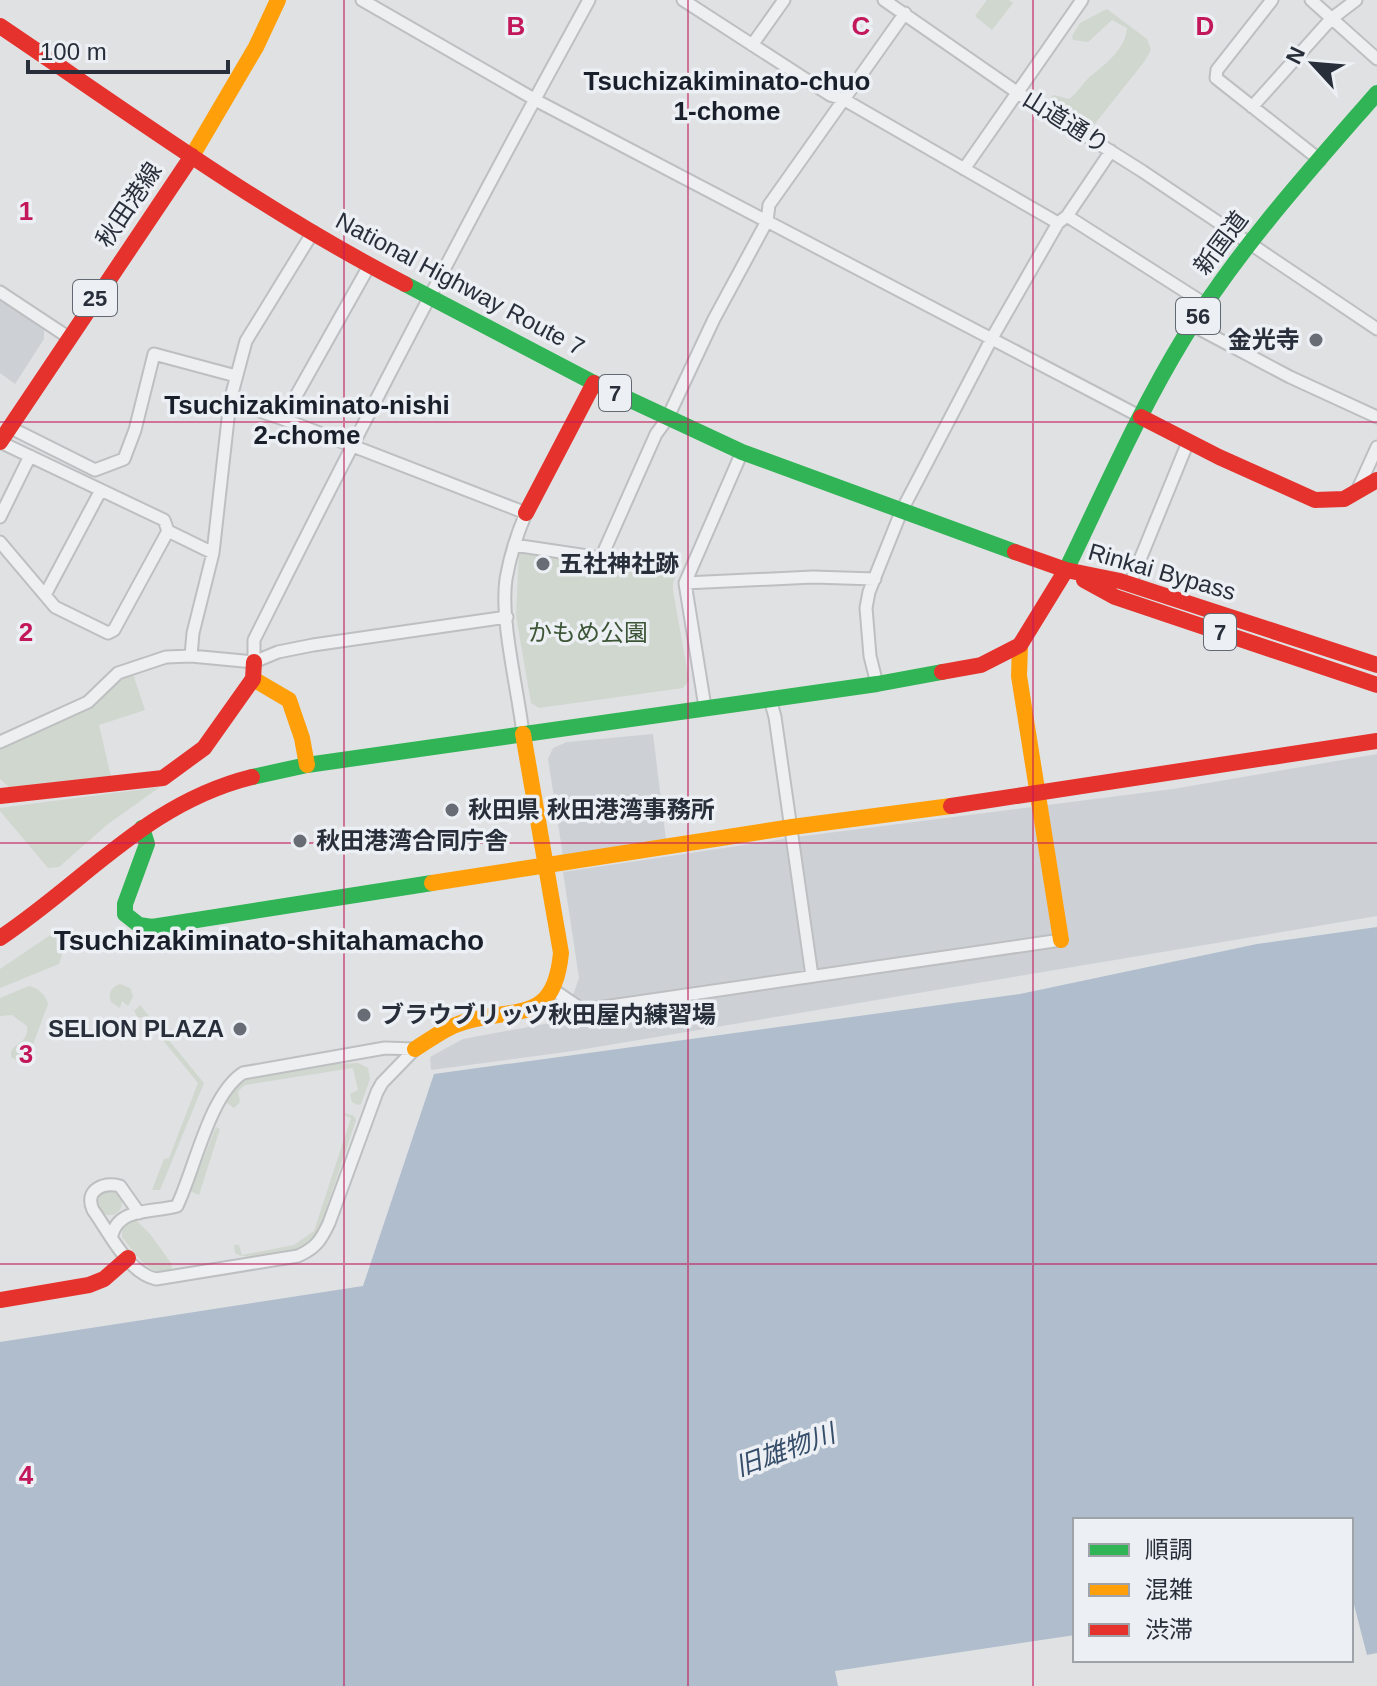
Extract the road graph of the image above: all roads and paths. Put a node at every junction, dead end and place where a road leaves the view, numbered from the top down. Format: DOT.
graph roads {
  1 [pos="278,0"];
  2 [pos="362,0"];
  3 [pos="589,0"];
  4 [pos="683,0"];
  5 [pos="784,0"];
  6 [pos="884,0"];
  7 [pos="1082,0"];
  8 [pos="1272,0"];
  9 [pos="1311,0"];
  10 [pos="1356,0"];
  11 [pos="905,13"];
  12 [pos="1331,19"];
  13 [pos="0,26"];
  14 [pos="752,45"];
  15 [pos="1377,59"];
  16 [pos="1018,93"];
  17 [pos="1377,93"];
  18 [pos="535,99"];
  19 [pos="843,99"];
  20 [pos="1252,107"];
  21 [pos="1111,151"];
  22 [pos="192,156"];
  23 [pos="1320,160"];
  24 [pos="964,169"];
  25 [pos="1062,219"];
  26 [pos="767,221"];
  27 [pos="313,232"];
  28 [pos="1248,244"];
  29 [pos="369,266"];
  30 [pos="0,292"];
  31 [pos="430,298"];
  32 [pos="1205,304"];
  33 [pos="1192,325"];
  34 [pos="1377,329"];
  35 [pos="68,337"];
  36 [pos="992,338"];
  37 [pos="236,376"];
  38 [pos="594,383"];
  39 [pos="230,401"];
  40 [pos="1141,417"];
  41 [pos="1377,417"];
  42 [pos="283,419"];
  43 [pos="667,419"];
  44 [pos="5,434"];
  45 [pos="1188,442"];
  46 [pos="350,447"];
  47 [pos="1377,447"];
  48 [pos="742,452"];
  49 [pos="30,456"];
  50 [pos="1377,480"];
  51 [pos="101,490"];
  52 [pos="1357,491"];
  53 [pos="901,512"];
  54 [pos="526,513"];
  55 [pos="0,517"];
  56 [pos="168,531"];
  57 [pos="0,542"];
  58 [pos="514,545"];
  59 [pos="213,553"];
  60 [pos="1066,570"];
  61 [pos="875,579"];
  62 [pos="685,583"];
  63 [pos="1130,584"];
  64 [pos="45,595"];
  65 [pos="507,617"];
  66 [pos="1020,645"];
  67 [pos="191,656"];
  68 [pos="254,662"];
  69 [pos="1377,665"];
  70 [pos="253,679"];
  71 [pos="877,684"];
  72 [pos="1377,685"];
  73 [pos="770,699"];
  74 [pos="705,707"];
  75 [pos="523,734"];
  76 [pos="1377,741"];
  77 [pos="0,742"];
  78 [pos="307,765"];
  79 [pos="1037,794"];
  80 [pos="0,796"];
  81 [pos="792,827"];
  82 [pos="142,828"];
  83 [pos="547,865"];
  84 [pos="0,938"];
  85 [pos="1061,940"];
  86 [pos="812,976"];
  87 [pos="555,991"];
  88 [pos="415,1049"];
  89 [pos="139,1213"];
  90 [pos="112,1235"];
  91 [pos="128,1258"];
  92 [pos="0,1300"];
  1 -- 22 [label="main road, 秋田港線"];
  2 -- 18 [label="street"];
  3 -- 18 [label="street"];
  4 -- 14 [label="street"];
  5 -- 14 [label="street"];
  6 -- 11 [label="street, 山道通り"];
  7 -- 16 [label="street"];
  8 -- 20 [label="street"];
  9 -- 12 [label="street"];
  10 -- 12 [label="street"];
  11 -- 16 [label="street, 山道通り"];
  11 -- 19 [label="street"];
  12 -- 15 [label="street"];
  12 -- 20 [label="street"];
  13 -- 22 [label="main road, National Highway Route 7 / 7"];
  14 -- 19 [label="street"];
  16 -- 21 [label="street, 山道通り"];
  16 -- 24 [label="street"];
  17 -- 23 [label="main road, 新国道 / 56"];
  18 -- 26 [label="street"];
  18 -- 31 [label="street"];
  19 -- 24 [label="street"];
  19 -- 26 [label="street"];
  20 -- 23 [label="street"];
  21 -- 25 [label="street"];
  21 -- 28 [label="street, 山道通り"];
  22 -- 27 [label="main road, National Highway Route 7 / 7"];
  22 -- 35 [label="main road, 秋田港線 / 25"];
  23 -- 28 [label="main road, 新国道 / 56"];
  24 -- 25 [label="street"];
  25 -- 32 [label="street"];
  25 -- 36 [label="street"];
  26 -- 36 [label="street"];
  26 -- 43 [label="street"];
  27 -- 29 [label="main road, National Highway Route 7 / 7"];
  27 -- 37 [label="street"];
  28 -- 32 [label="main road, 新国道 / 56"];
  28 -- 34 [label="street, 山道通り"];
  29 -- 31 [label="main road, National Highway Route 7 / 7"];
  29 -- 42 [label="street"];
  30 -- 35 [label="street"];
  31 -- 38 [label="main road, National Highway Route 7 / 7"];
  31 -- 46 [label="street"];
  32 -- 33 [label="main road, 新国道 / 56"];
  33 -- 40 [label="main road, 新国道 / 56"];
  33 -- 41 [label="street"];
  35 -- 44 [label="main road, 秋田港線 / 25"];
  36 -- 40 [label="street"];
  36 -- 53 [label="street"];
  37 -- 39 [label="street"];
  37 -- 44 [label="street"];
  38 -- 43 [label="main road, National Highway Route 7 / 7"];
  38 -- 54 [label="main road"];
  39 -- 42 [label="street"];
  39 -- 59 [label="street"];
  40 -- 45 [label="main road"];
  40 -- 60 [label="main road, 新国道 / 56"];
  42 -- 46 [label="street"];
  43 -- 48 [label="main road, National Highway Route 7 / 7"];
  43 -- 58 [label="street"];
  44 -- 49 [label="street"];
  45 -- 52 [label="main road"];
  45 -- 63 [label="street"];
  46 -- 54 [label="street"];
  46 -- 68 [label="street"];
  47 -- 52 [label="street"];
  48 -- 53 [label="main road, National Highway Route 7 / 7"];
  48 -- 62 [label="street"];
  49 -- 51 [label="street"];
  49 -- 55 [label="street"];
  50 -- 52 [label="main road"];
  51 -- 56 [label="street"];
  51 -- 64 [label="street"];
  53 -- 60 [label="main road, National Highway Route 7 / 7"];
  53 -- 61 [label="street"];
  54 -- 58 [label="street"];
  56 -- 59 [label="street"];
  56 -- 64 [label="street"];
  57 -- 64 [label="street"];
  58 -- 65 [label="street"];
  59 -- 67 [label="street"];
  60 -- 63 [label="main road, Rinkai Bypass / 7"];
  60 -- 66 [label="main road, 新国道"];
  60 -- 72 [label="main road, Rinkai Bypass / 7"];
  61 -- 62 [label="street"];
  61 -- 71 [label="street"];
  62 -- 74 [label="street"];
  63 -- 69 [label="main road, Rinkai Bypass / 7"];
  65 -- 68 [label="street"];
  65 -- 75 [label="street"];
  66 -- 71 [label="main road"];
  66 -- 79 [label="main road"];
  67 -- 68 [label="street"];
  67 -- 77 [label="street"];
  68 -- 70 [label="main road"];
  70 -- 78 [label="main road"];
  70 -- 80 [label="main road"];
  71 -- 73 [label="main road"];
  73 -- 74 [label="main road"];
  73 -- 81 [label="street"];
  74 -- 75 [label="main road"];
  75 -- 78 [label="main road"];
  75 -- 83 [label="main road"];
  76 -- 79 [label="main road"];
  78 -- 82 [label="main road"];
  79 -- 81 [label="main road"];
  79 -- 85 [label="main road"];
  81 -- 83 [label="main road"];
  81 -- 86 [label="street"];
  82 -- 83 [label="main road"];
  82 -- 84 [label="main road"];
  83 -- 87 [label="main road"];
  85 -- 86 [label="street"];
  86 -- 87 [label="street"];
  87 -- 88 [label="main road"];
  88 -- 89 [label="street"];
  88 -- 91 [label="street"];
  89 -- 90 [label="street"];
  89 -- 90 [label="street"];
  90 -- 91 [label="street"];
  91 -- 92 [label="main road"];
}
